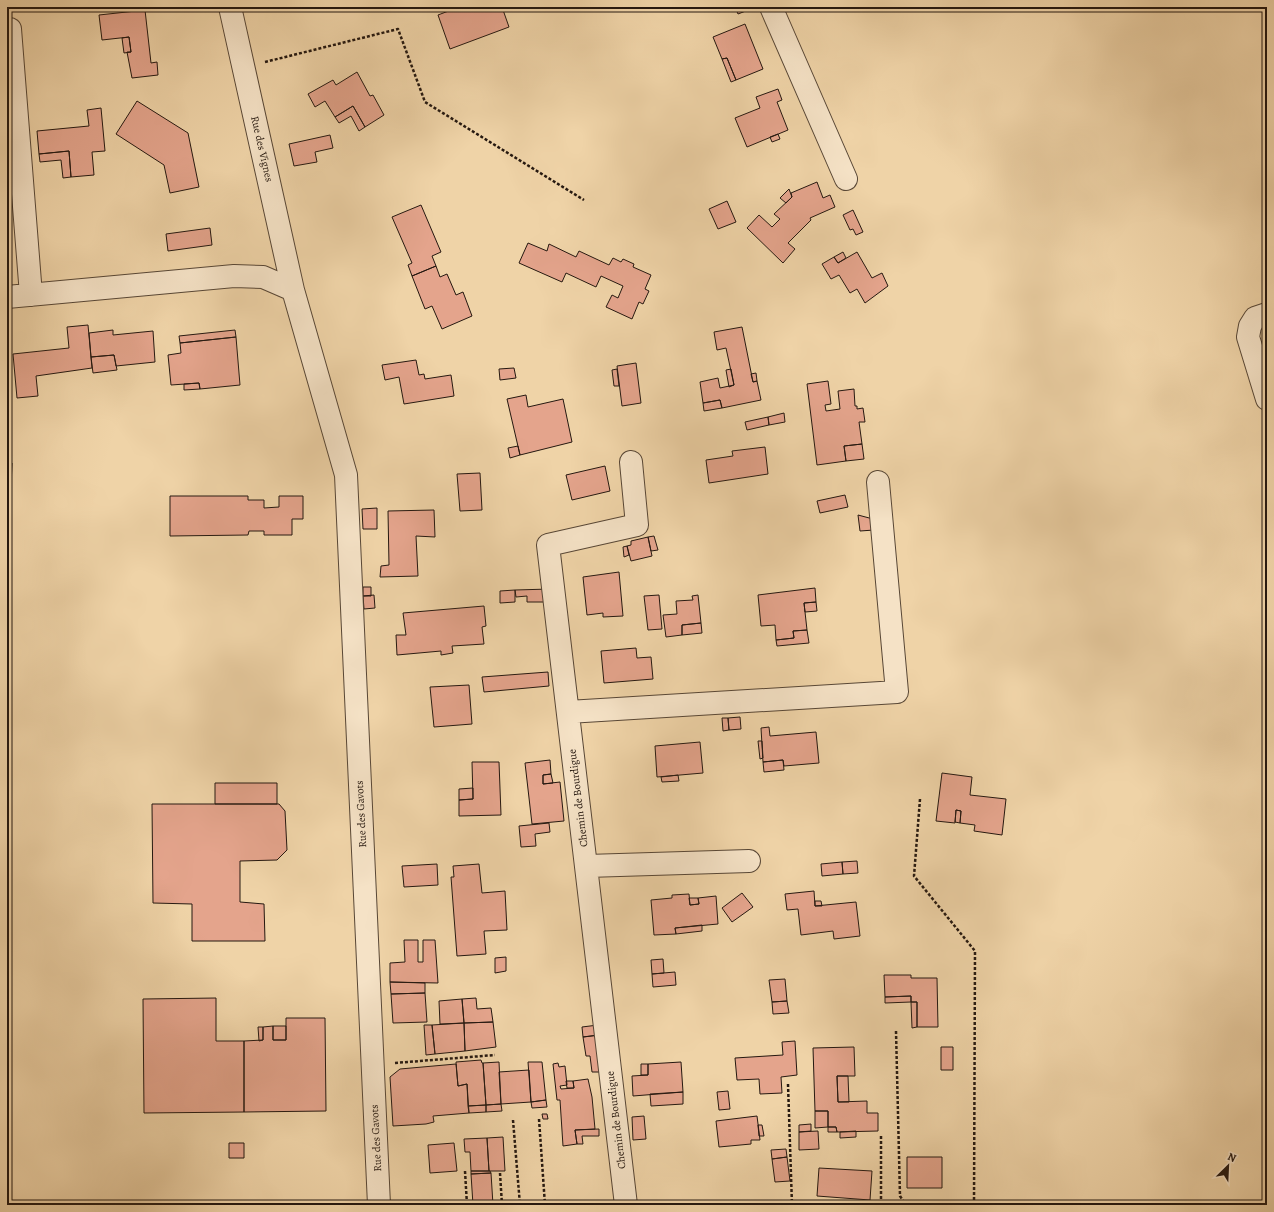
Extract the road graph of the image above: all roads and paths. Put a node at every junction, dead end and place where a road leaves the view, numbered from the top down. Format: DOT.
graph roads {
  1 [pos="230,7"];
  2 [pos="771,7"];
  3 [pos="10,29"];
  4 [pos="244,68"];
  5 [pos="846,178"];
  6 [pos="584,200"];
  7 [pos="293,290"];
  8 [pos="31,295"];
  9 [pos="7,297"];
  10 [pos="1267,314"];
  11 [pos="1267,398"];
  12 [pos="332,425"];
  13 [pos="631,462"];
  14 [pos="878,482"];
  15 [pos="568,712"];
  16 [pos="920,799"];
  17 [pos="750,862"];
  18 [pos="586,866"];
  19 [pos="896,1031"];
  20 [pos="495,1055"];
  21 [pos="372,1066"];
  22 [pos="788,1084"];
  23 [pos="539,1119"];
  24 [pos="513,1120"];
  25 [pos="881,1136"];
  26 [pos="465,1171"];
  27 [pos="500,1173"];
  28 [pos="379,1205"];
  29 [pos="467,1205"];
  30 [pos="502,1205"];
  31 [pos="520,1205"];
  32 [pos="545,1205"];
  33 [pos="626,1205"];
  34 [pos="792,1205"];
  35 [pos="881,1205"];
  36 [pos="906,1205"];
  37 [pos="974,1205"];
  1 -- 4 [label="street, Rue des Vignes"];
  2 -- 5 [label="street"];
  3 -- 8 [label="street"];
  4 -- 6 [label="path"];
  4 -- 7 [label="street, Rue des Vignes"];
  7 -- 8 [label="street"];
  7 -- 12 [label="street, Rue des Vignes"];
  8 -- 9 [label="street"];
  10 -- 11 [label="street"];
  12 -- 21 [label="street, Rue des Gavots"];
  13 -- 15 [label="street, Chemin de Bourdigue"];
  14 -- 15 [label="street"];
  15 -- 18 [label="street, Chemin de Bourdigue"];
  16 -- 37 [label="path"];
  17 -- 18 [label="street"];
  18 -- 33 [label="street, Chemin de Bourdigue"];
  19 -- 36 [label="path"];
  20 -- 21 [label="path"];
  21 -- 28 [label="street, Rue des Gavots"];
  22 -- 34 [label="path"];
  23 -- 32 [label="path"];
  24 -- 31 [label="path"];
  25 -- 35 [label="path"];
  26 -- 29 [label="path"];
  27 -- 30 [label="path"];
}
